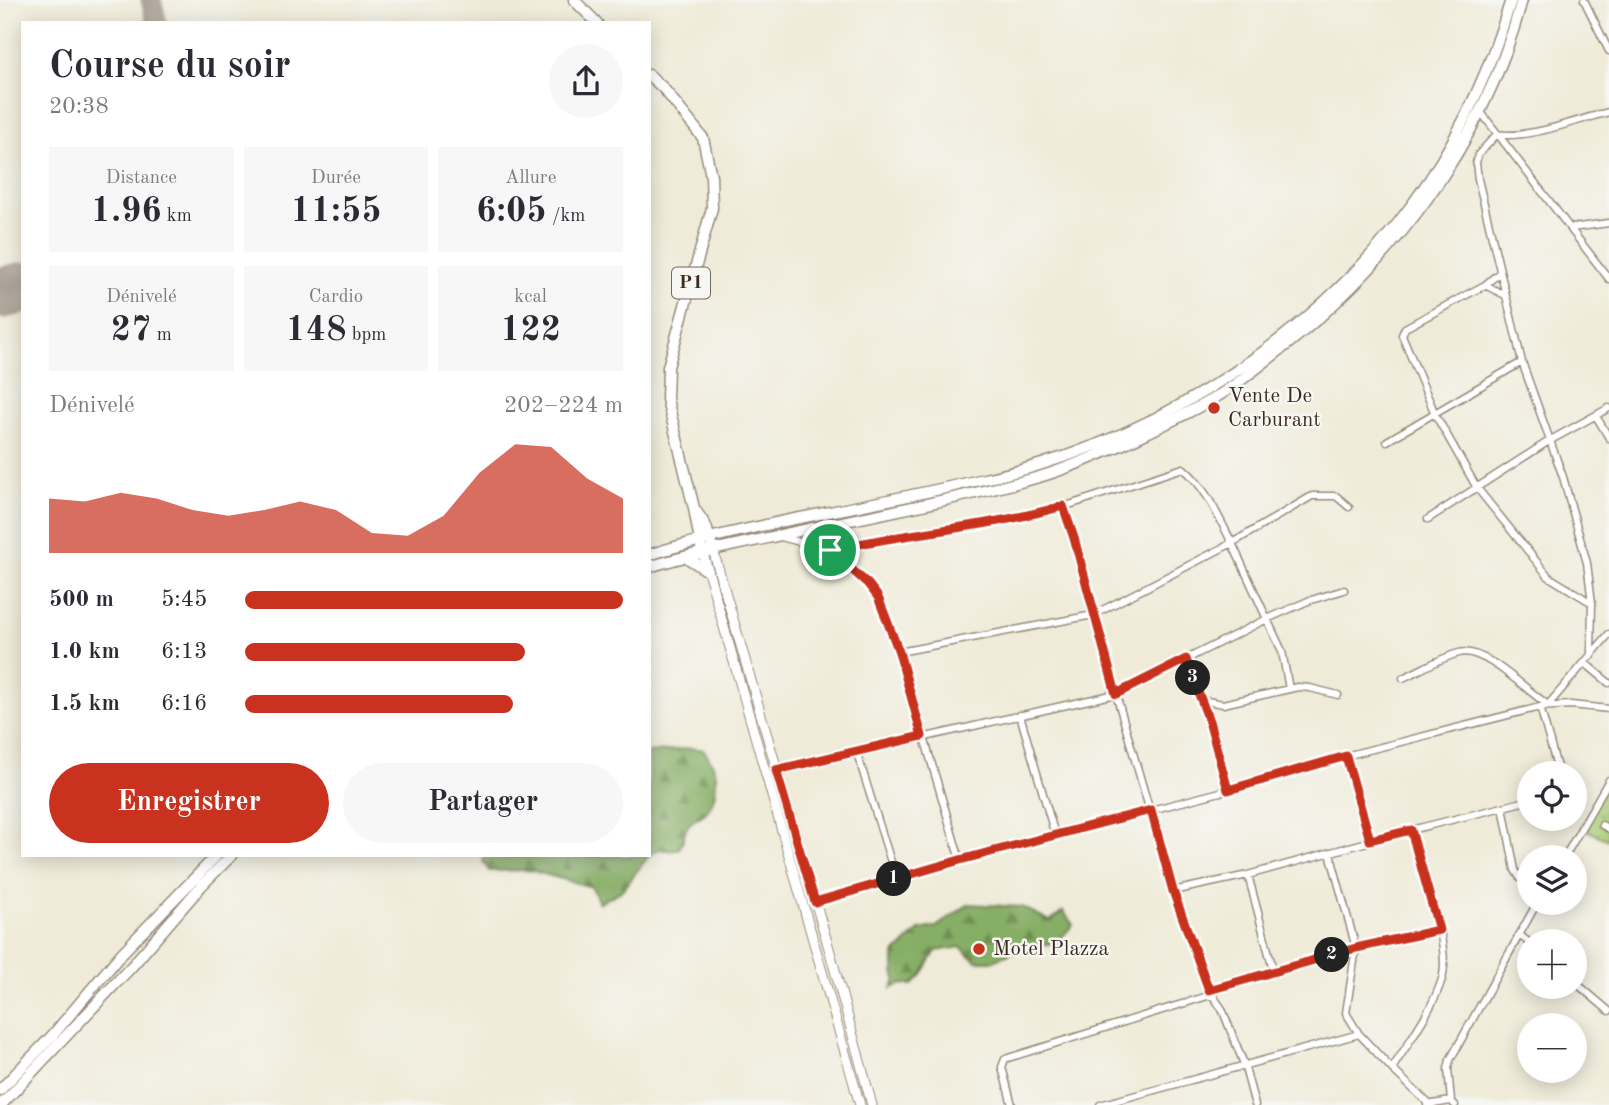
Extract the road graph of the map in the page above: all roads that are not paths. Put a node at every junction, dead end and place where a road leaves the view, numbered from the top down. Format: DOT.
graph roads {
  1 [pos="574,0"];
  2 [pos="1511,0"];
  3 [pos="1522,0"];
  4 [pos="1584,0"];
  5 [pos="595,21"];
  6 [pos="1609,51"];
  7 [pos="651,77"];
  8 [pos="1480,110"];
  9 [pos="1609,112"];
  10 [pos="1497,134"];
  11 [pos="1609,223"];
  12 [pos="1571,228"];
  13 [pos="1499,273"];
  14 [pos="1609,279"];
  15 [pos="1485,285"];
  16 [pos="1505,295"];
  17 [pos="1522,362"];
  18 [pos="1609,408"];
  19 [pos="1435,414"];
  20 [pos="1596,416"];
  21 [pos="1609,438"];
  22 [pos="1549,441"];
  23 [pos="1387,442"];
  24 [pos="1477,488"];
  25 [pos="1063,506"];
  26 [pos="1349,507"];
  27 [pos="1428,520"];
  28 [pos="777,536"];
  29 [pos="704,539"];
  30 [pos="1232,543"];
  31 [pos="830,550"];
  32 [pos="708,552"];
  33 [pos="651,554"];
  34 [pos="686,557"];
  35 [pos="651,566"];
  36 [pos="708,571"];
  37 [pos="1344,590"];
  38 [pos="1592,603"];
  39 [pos="1093,615"];
  40 [pos="1267,619"];
  41 [pos="1609,634"];
  42 [pos="899,652"];
  43 [pos="1591,653"];
  44 [pos="1186,659"];
  45 [pos="1586,663"];
  46 [pos="1403,678"];
  47 [pos="1609,683"];
  48 [pos="1289,689"];
  49 [pos="1116,694"];
  50 [pos="1338,695"];
  51 [pos="1202,700"];
  52 [pos="1548,705"];
  53 [pos="1540,707"];
  54 [pos="1609,709"];
  55 [pos="1020,715"];
  56 [pos="922,736"];
  57 [pos="857,753"];
  58 [pos="1346,756"];
  59 [pos="1555,761"];
  60 [pos="776,770"];
  61 [pos="1609,780"];
  62 [pos="1228,790"];
  63 [pos="1517,803"];
  64 [pos="1503,807"];
  65 [pos="1151,810"];
  66 [pos="1411,830"];
  67 [pos="1055,835"];
  68 [pos="1370,840"];
  69 [pos="1572,845"];
  70 [pos="1330,853"];
  71 [pos="215,857"];
  72 [pos="229,857"];
  73 [pos="960,860"];
  74 [pos="1517,873"];
  75 [pos="1248,875"];
  76 [pos="896,878"];
  77 [pos="1173,891"];
  78 [pos="815,902"];
  79 [pos="1439,930"];
  80 [pos="1517,938"];
  81 [pos="1356,948"];
  82 [pos="1274,973"];
  83 [pos="1212,992"];
  84 [pos="1587,992"];
  85 [pos="1609,1011"];
  86 [pos="1359,1034"];
  87 [pos="1244,1064"];
  88 [pos="1392,1069"];
  89 [pos="0,1090"];
  90 [pos="1453,1103"];
  91 [pos="1,1105"];
  92 [pos="860,1105"];
  93 [pos="872,1105"];
  94 [pos="1012,1105"];
  95 [pos="1100,1105"];
  96 [pos="1255,1105"];
  97 [pos="1428,1105"];
  1 -- 5 [label="main road"];
  2 -- 29 [label="main road"];
  3 -- 8 [label="main road"];
  4 -- 6 [label="street"];
  7 -- 29 [label="main road, P1"];
  8 -- 10 [label="street"];
  8 -- 28 [label="main road"];
  9 -- 10 [label="street"];
  10 -- 12 [label="street"];
  10 -- 13 [label="street"];
  11 -- 12 [label="street"];
  12 -- 14 [label="street"];
  13 -- 15 [label="street"];
  13 -- 16 [label="street"];
  15 -- 16 [label="street"];
  15 -- 19 [label="street"];
  16 -- 17 [label="street"];
  17 -- 19 [label="street"];
  17 -- 22 [label="street"];
  18 -- 20 [label="street"];
  19 -- 23 [label="street"];
  19 -- 24 [label="street"];
  20 -- 21 [label="street"];
  20 -- 22 [label="street"];
  22 -- 24 [label="street"];
  22 -- 38 [label="street"];
  24 -- 27 [label="street"];
  24 -- 38 [label="street"];
  25 -- 30 [label="street"];
  25 -- 31 [label="street"];
  25 -- 39 [label="street"];
  26 -- 30 [label="street"];
  28 -- 31 [label="street"];
  28 -- 32 [label="main road"];
  29 -- 32 [label="main road"];
  29 -- 33 [label="main road"];
  30 -- 39 [label="street"];
  30 -- 40 [label="street"];
  31 -- 42 [label="street"];
  32 -- 34 [label="main road"];
  32 -- 36 [label="main road"];
  32 -- 60 [label="main road"];
  34 -- 35 [label="main road"];
  34 -- 36 [label="main road"];
  36 -- 92 [label="main road"];
  37 -- 40 [label="street"];
  38 -- 43 [label="street"];
  39 -- 42 [label="street"];
  39 -- 49 [label="street"];
  40 -- 44 [label="street"];
  40 -- 48 [label="street"];
  41 -- 43 [label="street"];
  42 -- 56 [label="street"];
  43 -- 45 [label="street"];
  44 -- 49 [label="street"];
  44 -- 51 [label="street"];
  45 -- 47 [label="street"];
  45 -- 52 [label="street"];
  46 -- 52 [label="street"];
  48 -- 50 [label="street"];
  48 -- 51 [label="street"];
  49 -- 55 [label="street"];
  49 -- 65 [label="street"];
  51 -- 62 [label="street"];
  52 -- 53 [label="street"];
  52 -- 54 [label="street"];
  53 -- 58 [label="street"];
  53 -- 59 [label="street"];
  55 -- 56 [label="street"];
  55 -- 67 [label="street"];
  56 -- 57 [label="street"];
  56 -- 73 [label="street"];
  57 -- 60 [label="street"];
  57 -- 76 [label="street"];
  58 -- 62 [label="street"];
  58 -- 68 [label="street"];
  60 -- 78 [label="main road"];
  61 -- 69 [label="street"];
  62 -- 65 [label="street"];
  63 -- 64 [label="street"];
  64 -- 66 [label="street"];
  64 -- 74 [label="street"];
  65 -- 67 [label="street"];
  65 -- 77 [label="street"];
  66 -- 68 [label="street"];
  66 -- 79 [label="street"];
  67 -- 73 [label="street"];
  68 -- 70 [label="street"];
  70 -- 75 [label="street"];
  70 -- 81 [label="street"];
  71 -- 89 [label="main road"];
  72 -- 91 [label="main road"];
  73 -- 76 [label="street"];
  75 -- 77 [label="street"];
  75 -- 82 [label="street"];
  76 -- 78 [label="street"];
  77 -- 83 [label="street"];
  78 -- 93 [label="main road"];
  79 -- 81 [label="street"];
  79 -- 88 [label="street"];
  80 -- 90 [label="street"];
  81 -- 82 [label="street"];
  81 -- 86 [label="street"];
  82 -- 83 [label="street"];
  83 -- 87 [label="street"];
  83 -- 94 [label="street"];
  84 -- 85 [label="street"];
  86 -- 87 [label="street"];
  86 -- 88 [label="street"];
  87 -- 95 [label="street"];
  87 -- 96 [label="street"];
  88 -- 97 [label="street"];
  90 -- 97 [label="street"];
}
